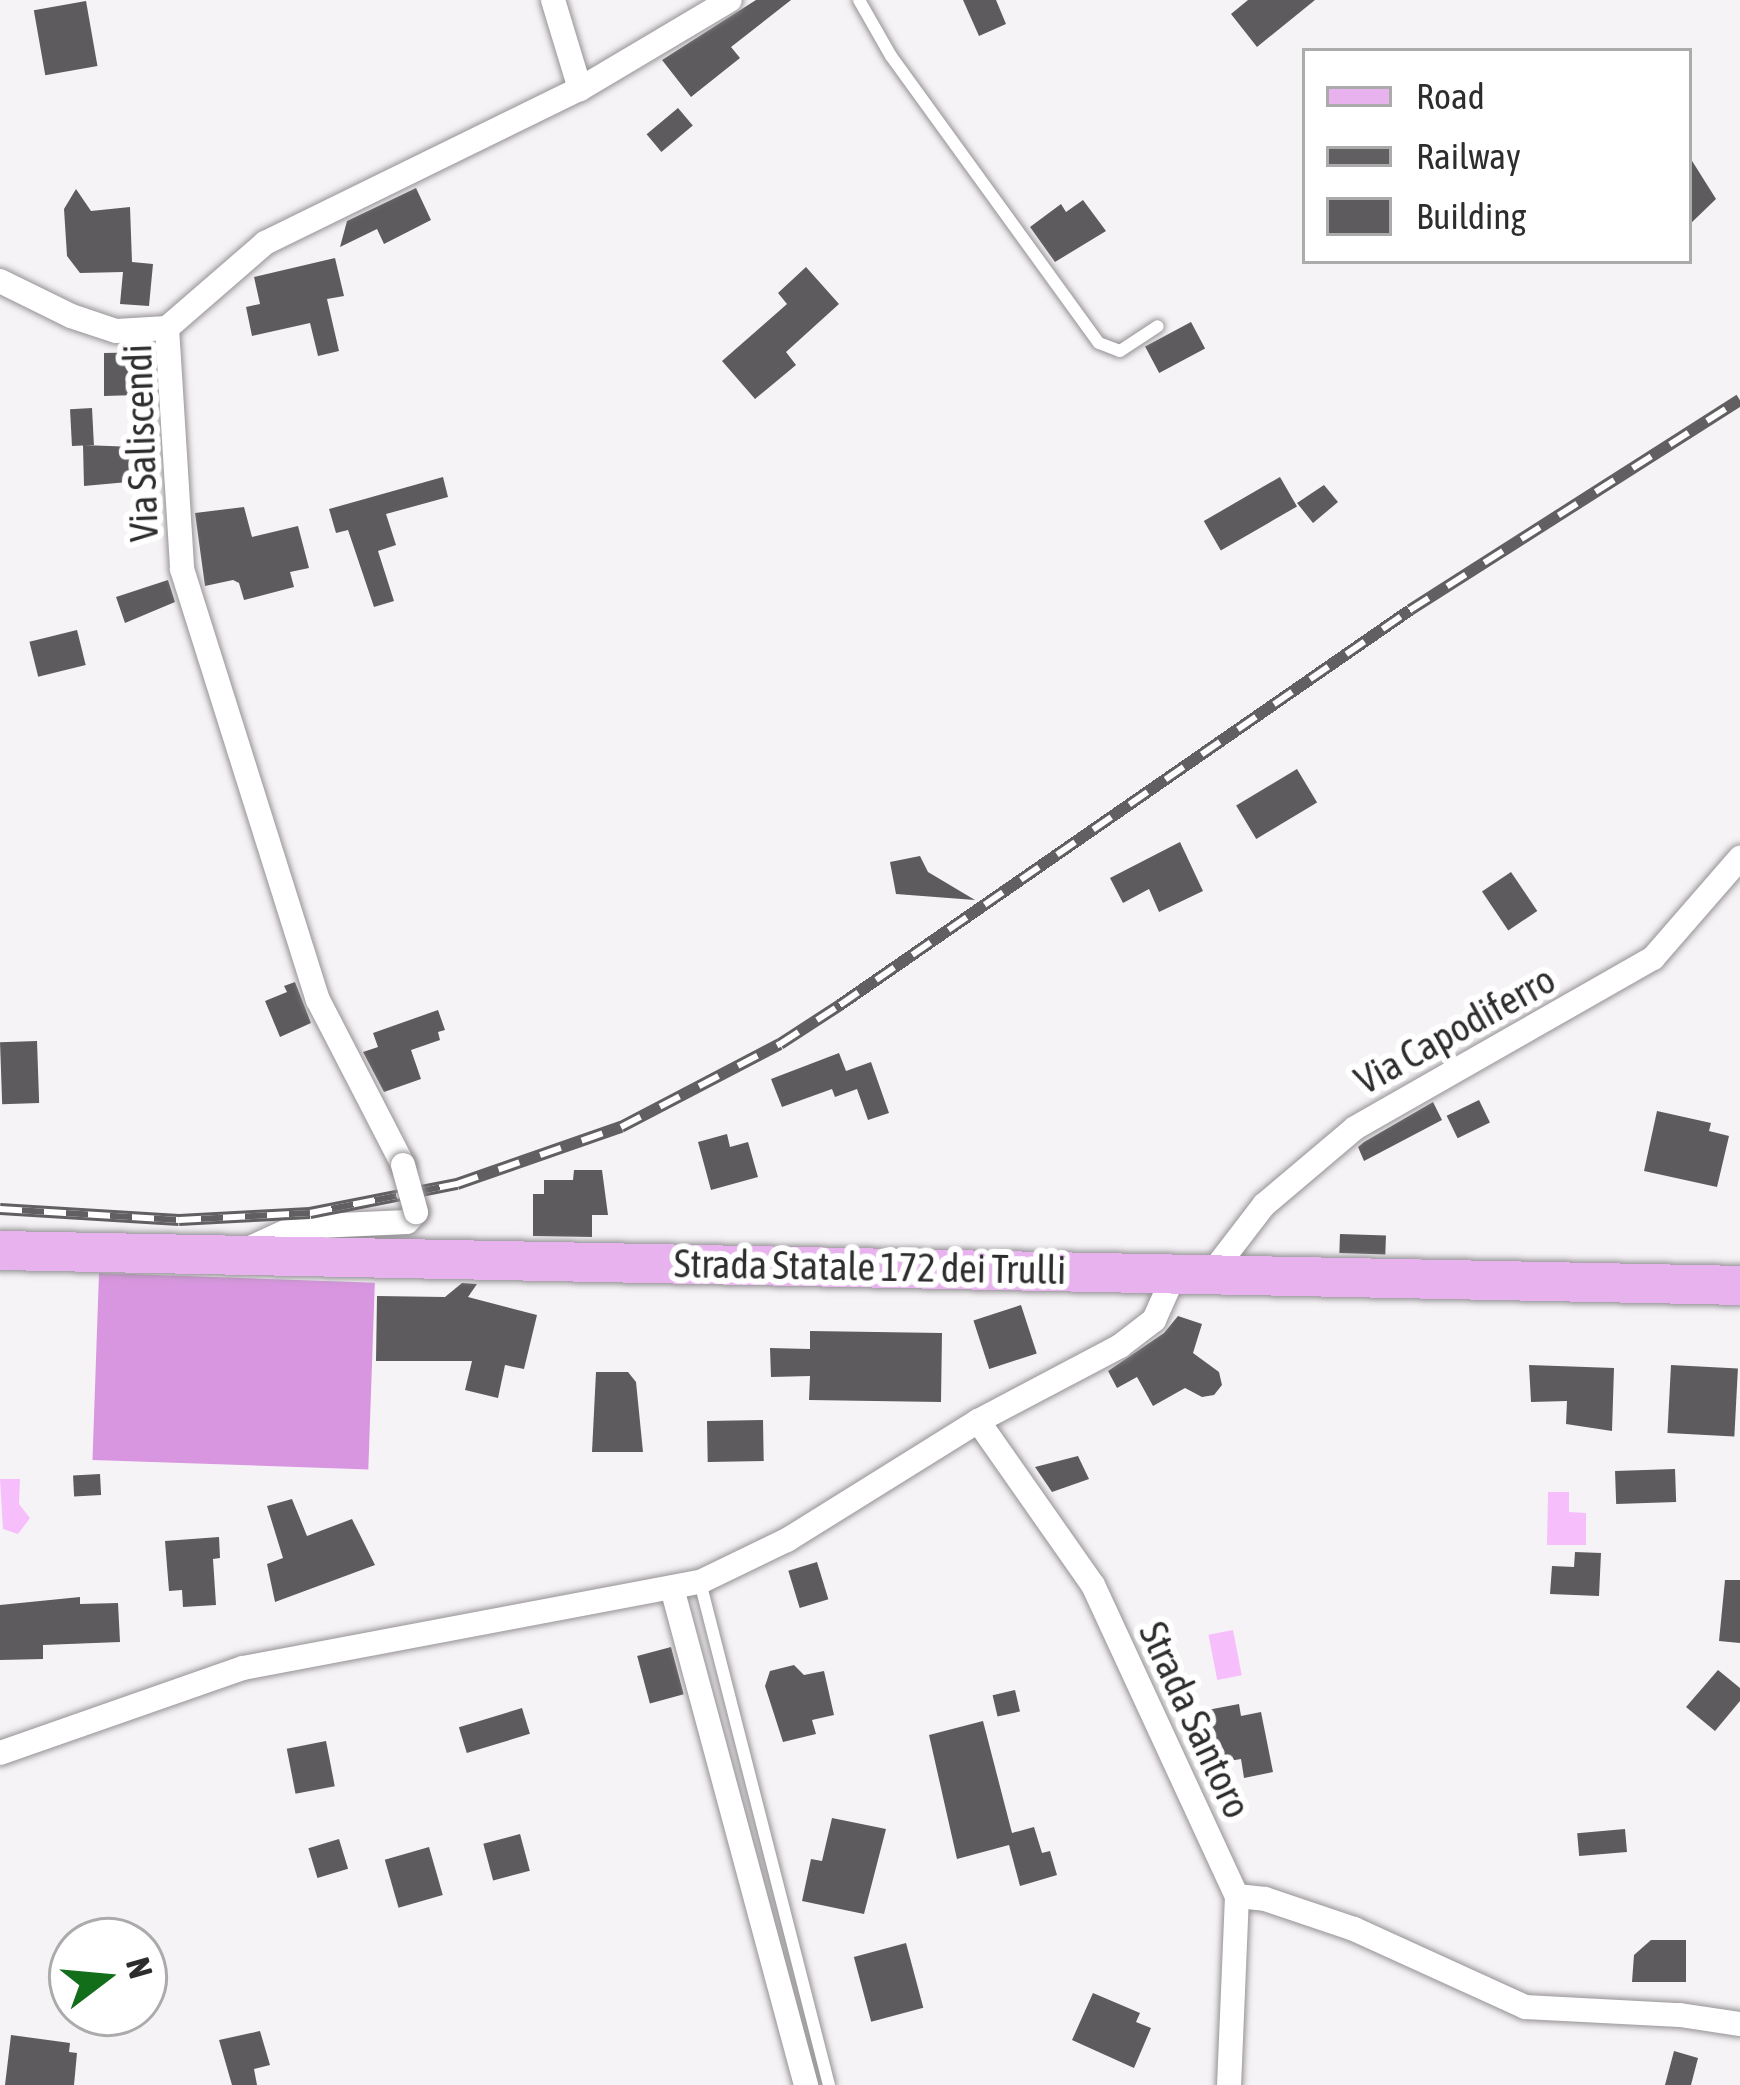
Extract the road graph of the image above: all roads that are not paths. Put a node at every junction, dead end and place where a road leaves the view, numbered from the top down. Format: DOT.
graph roads {
  1 [pos="553,0"];
  2 [pos="730,0"];
  3 [pos="860,0"];
  4 [pos="580,88"];
  5 [pos="0,281"];
  6 [pos="1158,326"];
  7 [pos="167,328"];
  8 [pos="1740,858"];
  9 [pos="0,1250"];
  10 [pos="238,1254"];
  11 [pos="1193,1274"];
  12 [pos="1740,1285"];
  13 [pos="978,1421"];
  14 [pos="700,1582"];
  15 [pos="672,1588"];
  16 [pos="0,1754"];
  17 [pos="1237,1896"];
  18 [pos="1740,2024"];
  19 [pos="806,2085"];
  20 [pos="829,2085"];
  21 [pos="1229,2085"];
  1 -- 4 [label="street"];
  2 -- 4 [label="street, Via Saliscendi"];
  3 -- 6 [label="lane"];
  4 -- 7 [label="street, Via Saliscendi"];
  5 -- 7 [label="street"];
  7 -- 10 [label="street, Via Saliscendi, bridge"];
  8 -- 11 [label="street, Via Capodiferro"];
  9 -- 10 [label="main road, Strada Statale 172 dei Trulli"];
  10 -- 11 [label="main road, Strada Statale 172 dei Trulli"];
  11 -- 12 [label="main road, Strada Statale 172 dei Trulli"];
  11 -- 13 [label="street, Via Capodiferro"];
  13 -- 14 [label="street, Via Capodiferro"];
  13 -- 17 [label="street, Strada Santoro"];
  14 -- 15 [label="street, Via Capodiferro"];
  14 -- 20 [label="lane"];
  15 -- 16 [label="street, Via Capodiferro"];
  15 -- 19 [label="street"];
  17 -- 18 [label="street"];
  17 -- 21 [label="street, Strada Santoro"];
}
